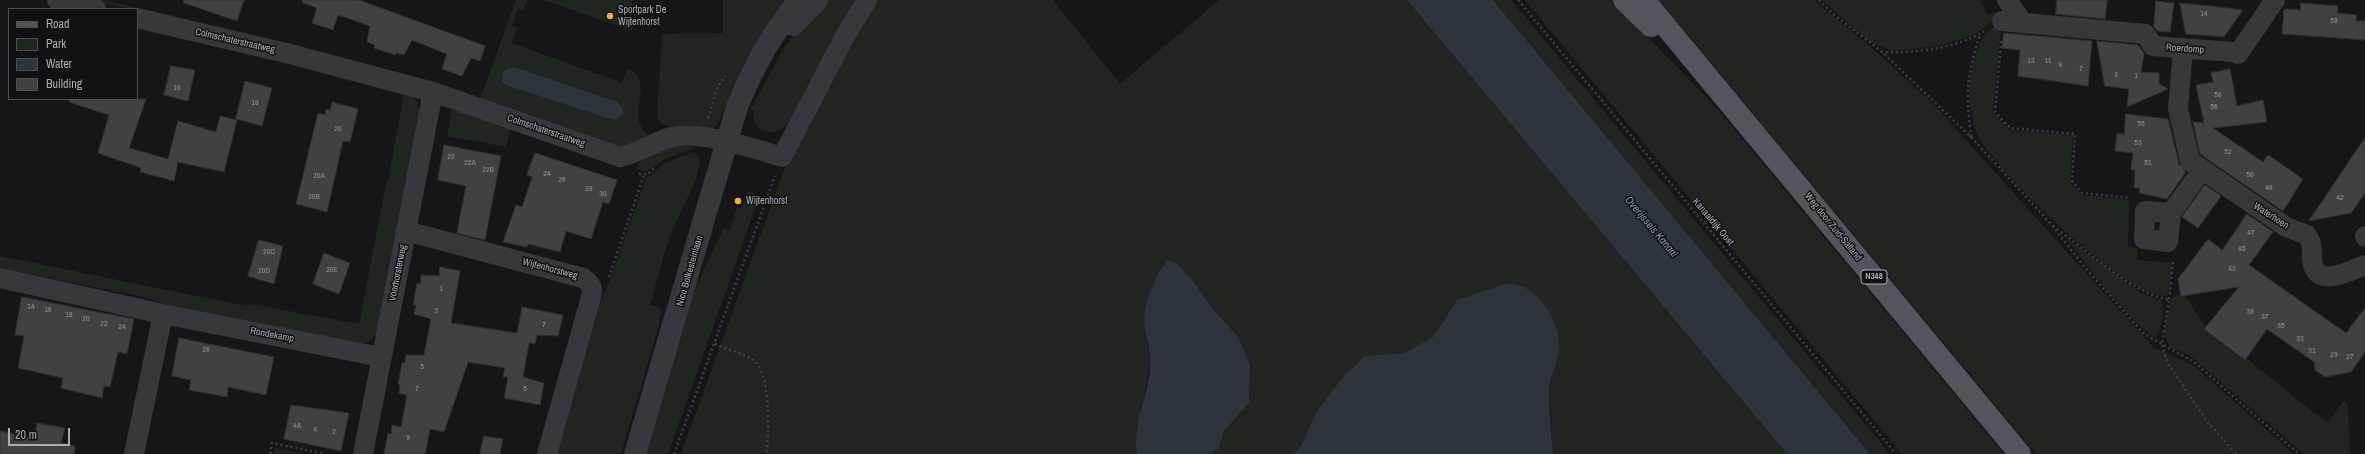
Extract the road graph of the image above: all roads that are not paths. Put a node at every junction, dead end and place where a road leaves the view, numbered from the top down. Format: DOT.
graph roads {
  1 [pos="57,0"];
  2 [pos="799,0"];
  3 [pos="817,0"];
  4 [pos="867,0"];
  5 [pos="1624,0"];
  6 [pos="1644,0"];
  7 [pos="2007,0"];
  8 [pos="2025,0"];
  9 [pos="2275,0"];
  10 [pos="92,8"];
  11 [pos="138,18"];
  12 [pos="2012,22"];
  13 [pos="2183,49"];
  14 [pos="745,88"];
  15 [pos="433,92"];
  16 [pos="1728,100"];
  17 [pos="727,142"];
  18 [pos="2202,170"];
  19 [pos="2171,213"];
  20 [pos="406,231"];
  21 [pos="2365,265"];
  22 [pos="0,278"];
  23 [pos="163,314"];
  24 [pos="382,357"];
  25 [pos="134,454"];
  26 [pos="363,454"];
  27 [pos="547,454"];
  28 [pos="635,454"];
  29 [pos="2020,454"];
  1 -- 10 [label="street"];
  2 -- 14 [label="street, Nico Bolkesteinlaan"];
  3 -- 14 [label="street, Nico Bolkesteinlaan"];
  4 -- 17 [label="street, Colmschaterstraatweg"];
  5 -- 16 [label="main road, N348"];
  6 -- 16 [label="main road, Weg door Zuid-Salland / N348"];
  7 -- 12 [label="street"];
  8 -- 12 [label="street"];
  9 -- 13 [label="street, Roerdomp"];
  11 -- 15 [label="street, Colmschaterstraatweg"];
  12 -- 13 [label="street, Roerdomp"];
  13 -- 18 [label="street, Waterhoen"];
  14 -- 17 [label="street, Nico Bolkesteinlaan"];
  15 -- 17 [label="street, Colmschaterstraatweg"];
  15 -- 20 [label="street, Voorhorsterweg"];
  16 -- 29 [label="main road, Weg door Zuid-Salland / N348"];
  17 -- 28 [label="street, Nico Bolkesteinlaan"];
  18 -- 19 [label="street"];
  18 -- 21 [label="street, Waterhoen"];
  19 -- 19 [label="street"];
  20 -- 24 [label="street, Voorhorsterweg"];
  20 -- 27 [label="street, Wijtenhorstweg"];
  22 -- 23 [label="street, Rondekamp"];
  23 -- 24 [label="street, Rondekamp"];
  23 -- 25 [label="street"];
  24 -- 26 [label="street, Voorhorsterweg"];
}
